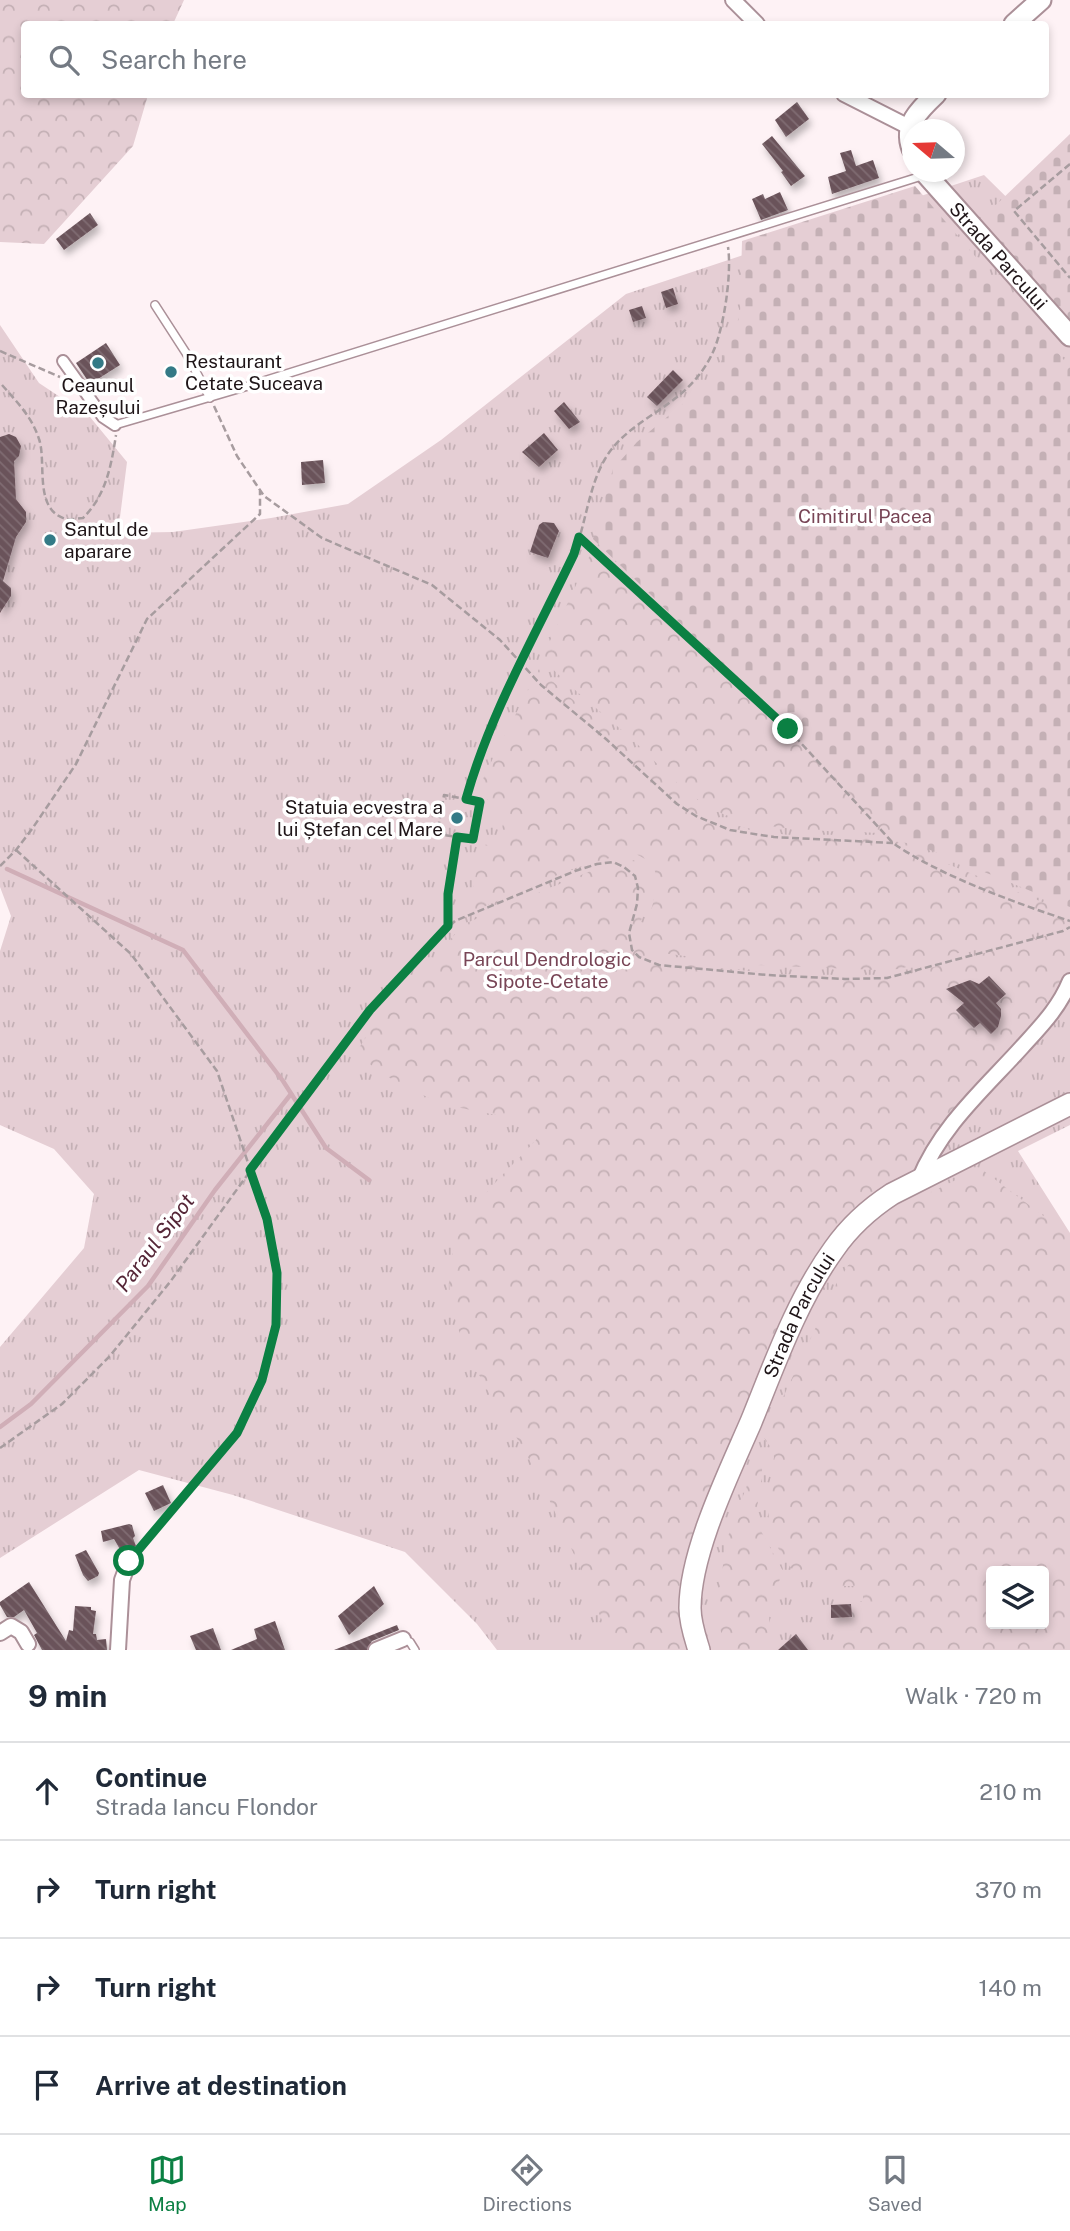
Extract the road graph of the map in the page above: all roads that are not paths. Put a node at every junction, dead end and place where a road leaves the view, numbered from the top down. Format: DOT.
graph roads {
  1 [pos="733,0"];
  2 [pos="1041,0"];
  3 [pos="754,21"];
  4 [pos="1017,21"];
  5 [pos="852,98"];
  6 [pos="932,98"];
  7 [pos="914,119"];
  8 [pos="902,123"];
  9 [pos="902,180"];
  10 [pos="933,182"];
  11 [pos="155,305"];
  12 [pos="1070,335"];
  13 [pos="64,360"];
  14 [pos="210,398"];
  15 [pos="115,425"];
  16 [pos="1070,981"];
  17 [pos="1070,1104"];
  18 [pos="919,1180"];
  19 [pos="129,1561"];
  20 [pos="0,1633"];
  21 [pos="403,1639"];
  22 [pos="28,1644"];
  23 [pos="118,1650"];
  24 [pos="376,1650"];
  25 [pos="415,1650"];
  26 [pos="699,1650"];
  1 -- 3 [label="street"];
  2 -- 4 [label="street"];
  5 -- 8 [label="street"];
  6 -- 7 [label="street"];
  9 -- 14 [label="lane"];
  10 -- 12 [label="street, Strada Parcului"];
  11 -- 14 [label="lane"];
  13 -- 15 [label="street"];
  14 -- 15 [label="lane"];
  16 -- 18 [label="street"];
  17 -- 18 [label="main road, Strada Parcului"];
  18 -- 26 [label="main road, Strada Parcului"];
  19 -- 23 [label="street"];
  20 -- 22 [label="street"];
  21 -- 24 [label="street"];
  21 -- 25 [label="lane"];
}
